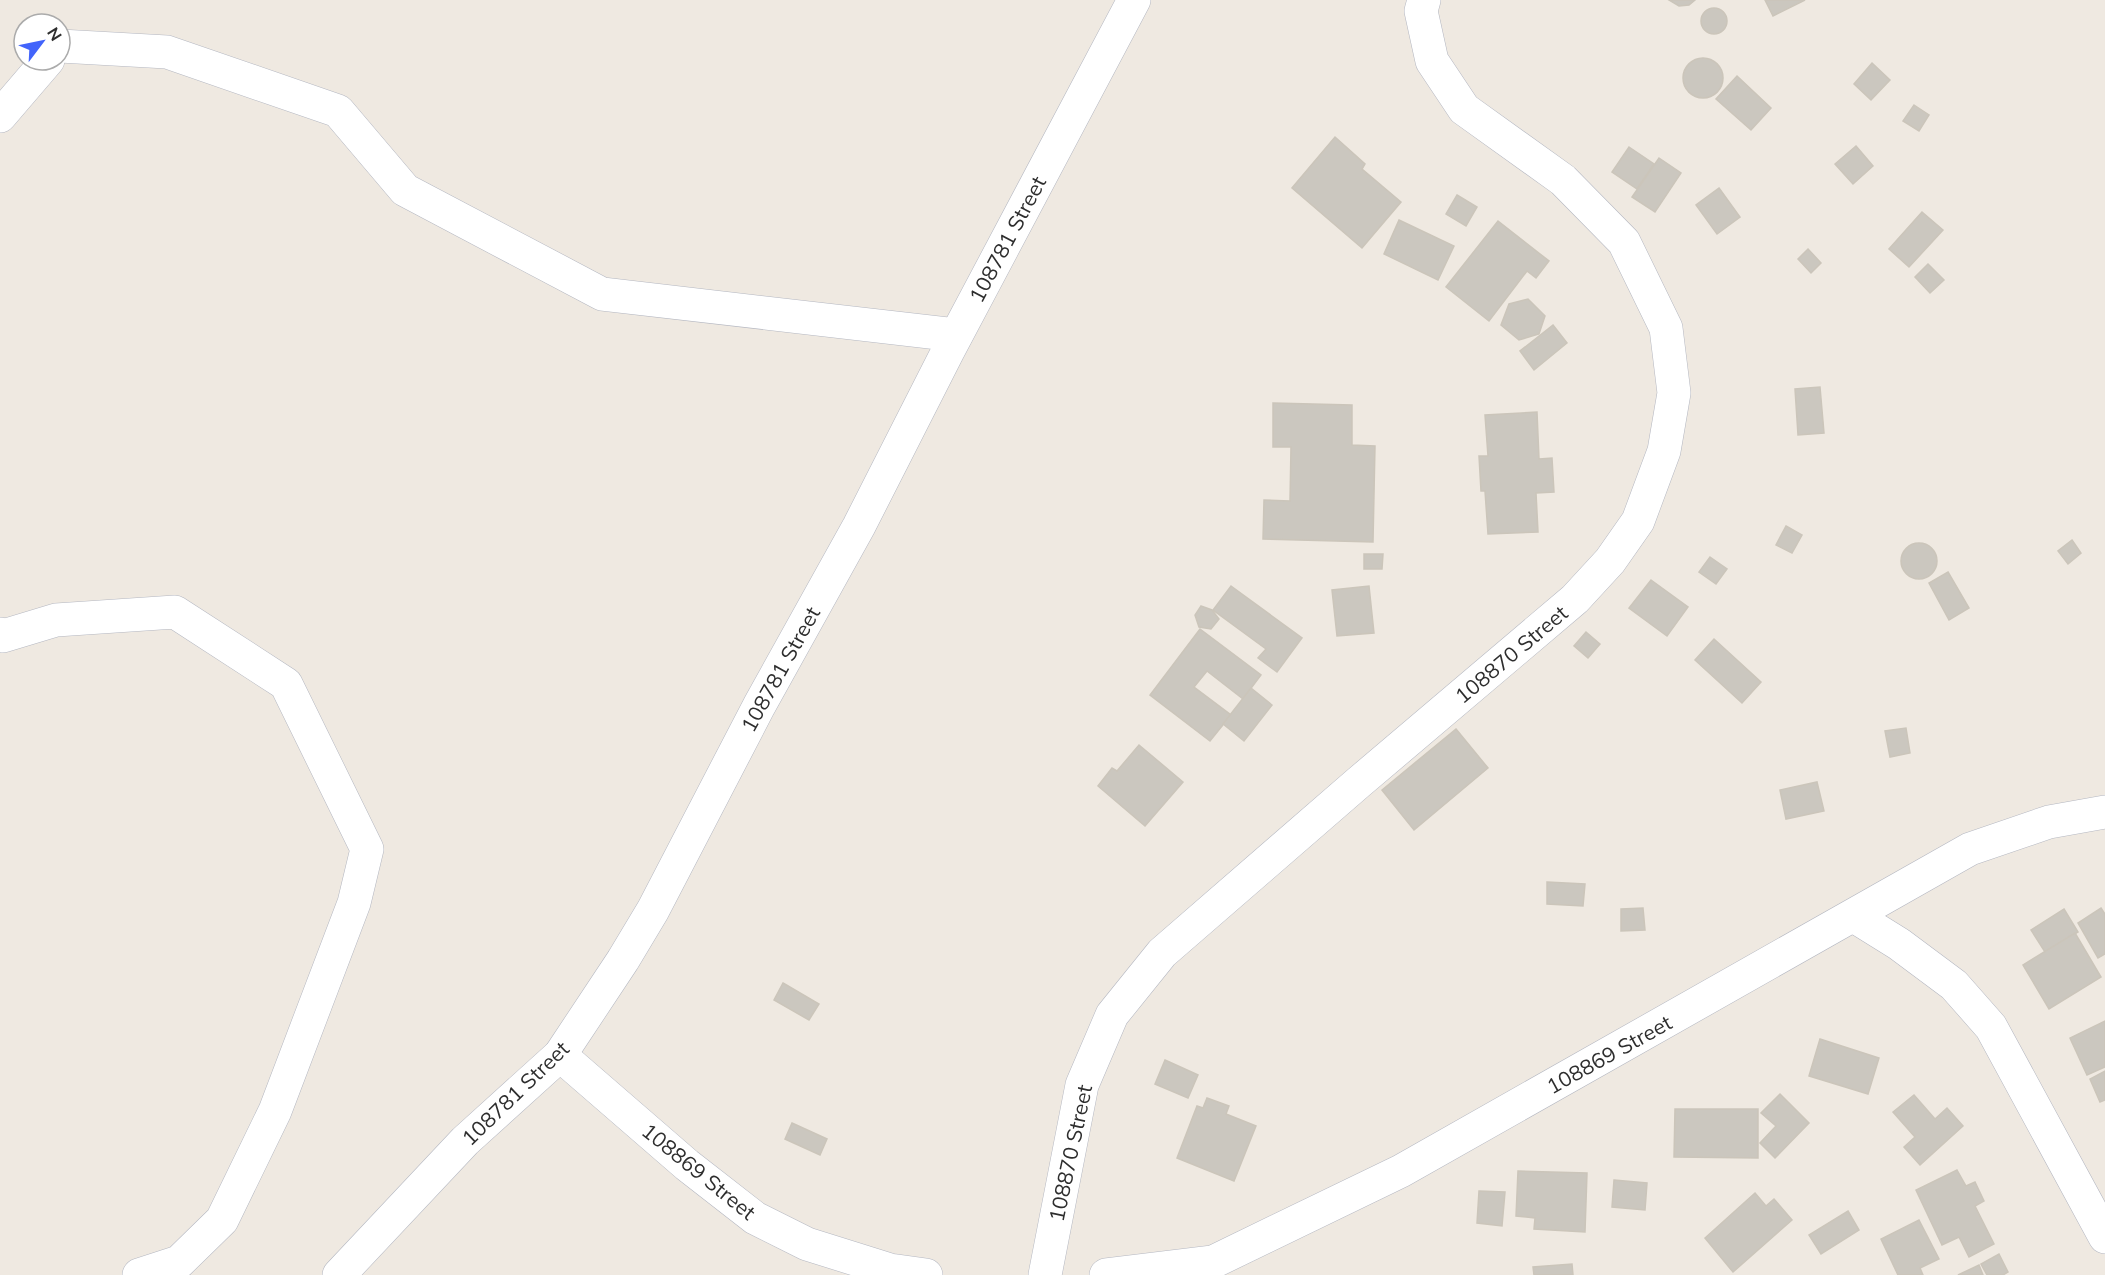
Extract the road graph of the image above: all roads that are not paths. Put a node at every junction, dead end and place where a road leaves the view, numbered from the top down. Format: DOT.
graph roads {
  1 [pos="1134,0"];
  2 [pos="1424,0"];
  3 [pos="72,47"];
  4 [pos="38,72"];
  5 [pos="0,116"];
  6 [pos="956,335"];
  7 [pos="0,634"];
  8 [pos="2105,812"];
  9 [pos="1854,916"];
  10 [pos="560,1055"];
  11 [pos="2105,1237"];
  12 [pos="139,1275"];
  13 [pos="339,1275"];
  14 [pos="926,1275"];
  15 [pos="1045,1275"];
  16 [pos="1106,1275"];
  1 -- 6 [label="street, 108781 Street"];
  2 -- 15 [label="street, 108870 Street"];
  3 -- 6 [label="street"];
  4 -- 5 [label="street"];
  6 -- 10 [label="street, 108781 Street"];
  7 -- 12 [label="street"];
  8 -- 9 [label="street, 108869 Street"];
  9 -- 11 [label="street"];
  9 -- 16 [label="street, 108869 Street"];
  10 -- 13 [label="street, 108781 Street"];
  10 -- 14 [label="street, 108869 Street"];
}
